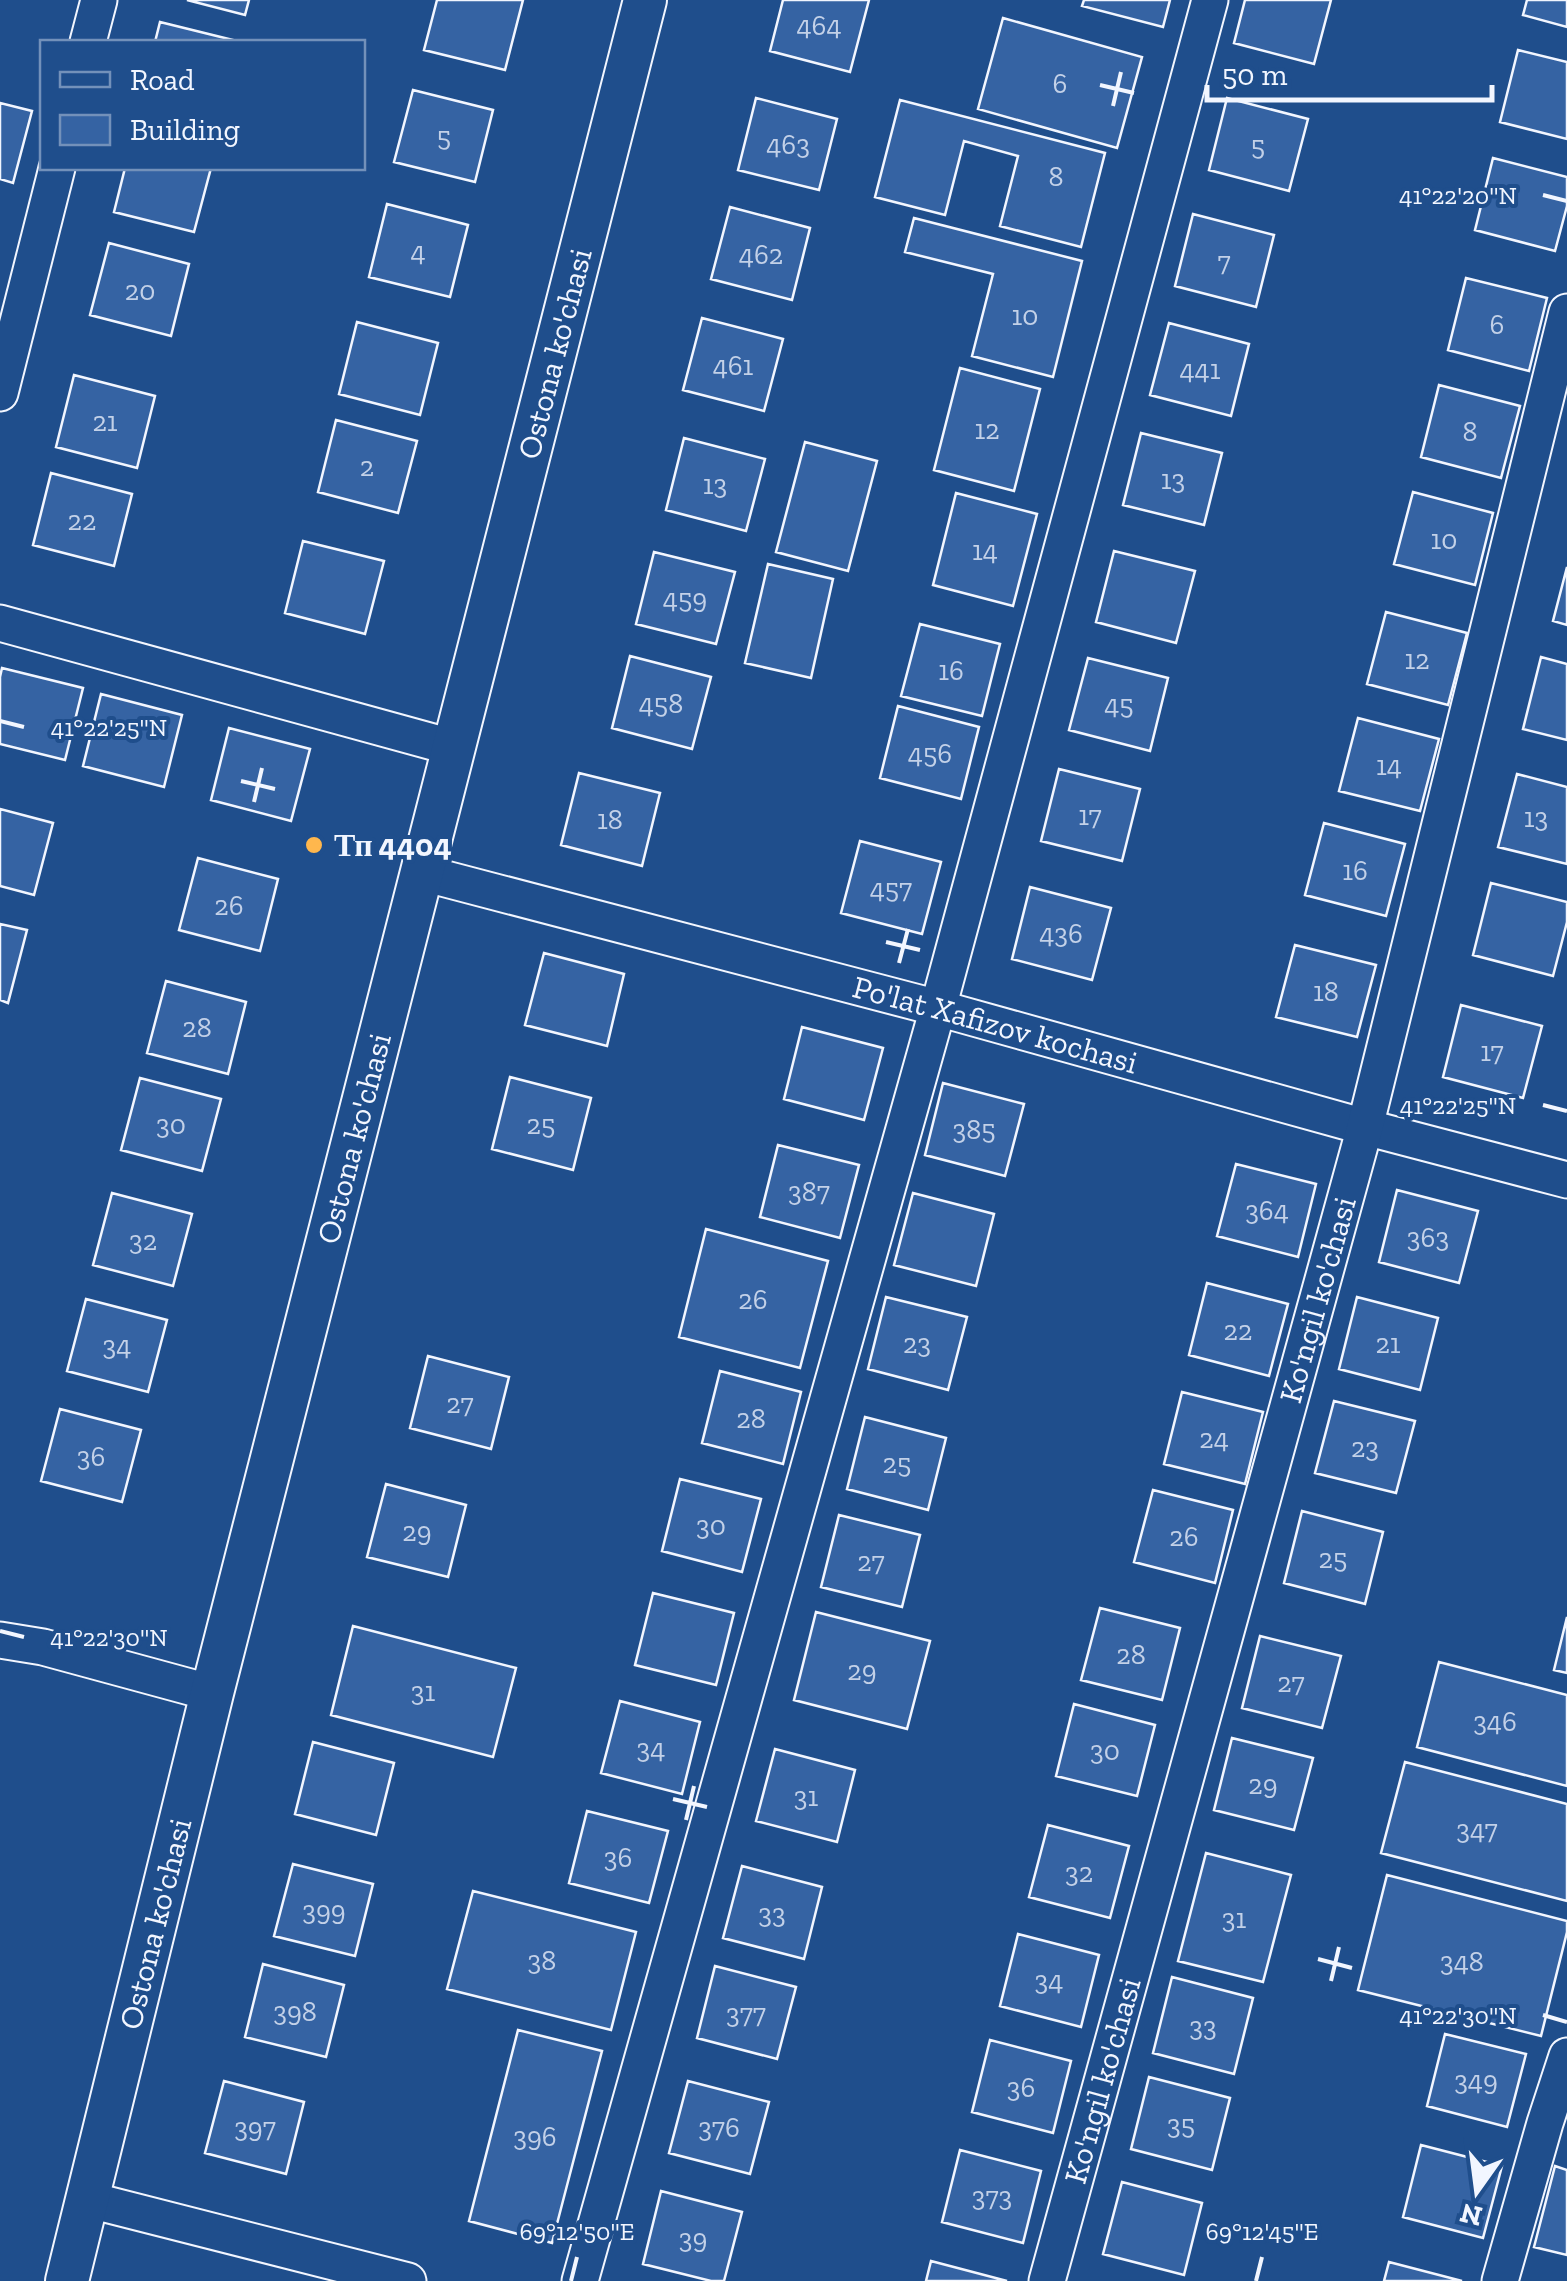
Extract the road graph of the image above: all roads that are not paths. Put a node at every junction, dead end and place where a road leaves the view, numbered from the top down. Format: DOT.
graph roads {
  1 [pos="99,0"];
  2 [pos="645,0"];
  3 [pos="1210,0"];
  4 [pos="89,40"];
  5 [pos="56,170"];
  6 [pos="1567,312"];
  7 [pos="0,393"];
  8 [pos="0,623"];
  9 [pos="455,748"];
  10 [pos="423,873"];
  11 [pos="938,1008"];
  12 [pos="1365,1127"];
  13 [pos="1567,1180"];
  14 [pos="0,1640"];
  15 [pos="212,1693"];
  16 [pos="1567,2056"];
  17 [pos="1556,2126"];
  18 [pos="86,2200"];
  19 [pos="67,2281"];
  20 [pos="408,2281"];
  21 [pos="580,2281"];
  22 [pos="1047,2281"];
  23 [pos="1500,2281"];
  1 -- 4 [label="street"];
  2 -- 9 [label="street, Ostona ko'chasi"];
  3 -- 11 [label="street"];
  5 -- 7 [label="street"];
  6 -- 12 [label="street, Ko'ngil ko'chasi"];
  8 -- 9 [label="street"];
  9 -- 10 [label="street, Ostona ko'chasi"];
  10 -- 11 [label="street, Po'lat Xafizov kochasi"];
  10 -- 15 [label="street, Ostona ko'chasi"];
  11 -- 12 [label="street, Po'lat Xafizov kochasi"];
  11 -- 21 [label="street"];
  12 -- 13 [label="street, Po'lat Xafizov kochasi"];
  12 -- 22 [label="street, Ko'ngil ko'chasi"];
  14 -- 15 [label="street"];
  15 -- 18 [label="street, Ostona ko'chasi"];
  16 -- 17 [label="street"];
  17 -- 23 [label="street"];
  18 -- 19 [label="street, Ostona ko'chasi"];
  18 -- 20 [label="street"];
}
